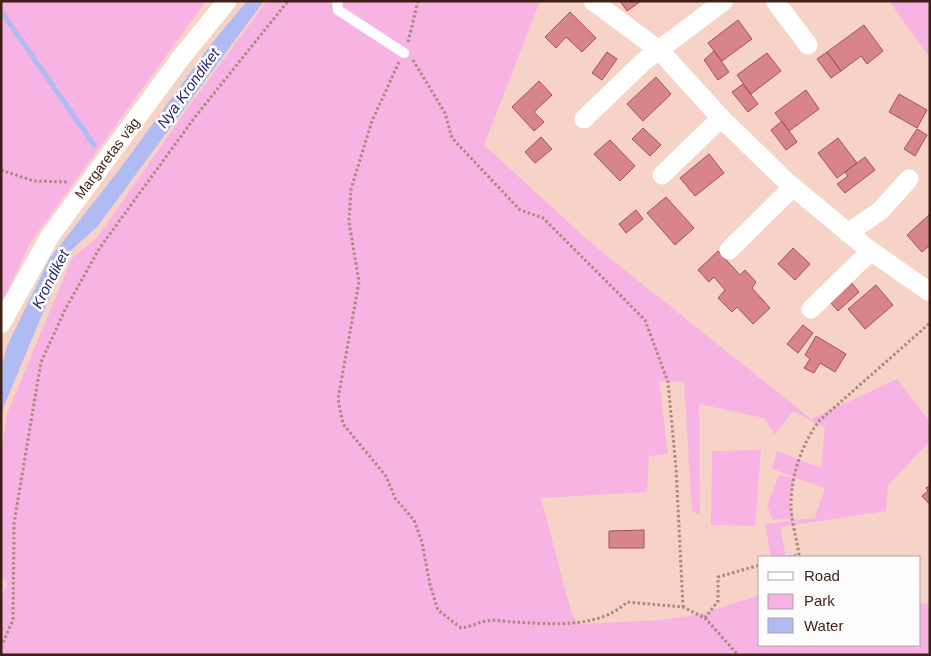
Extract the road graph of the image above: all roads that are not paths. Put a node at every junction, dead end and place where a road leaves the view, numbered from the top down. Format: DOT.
graph roads {
  1 [pos="227,1"];
  2 [pos="337,1"];
  3 [pos="593,1"];
  4 [pos="724,1"];
  5 [pos="775,1"];
  6 [pos="808,45"];
  7 [pos="660,51"];
  8 [pos="404,53"];
  9 [pos="721,118"];
  10 [pos="584,119"];
  11 [pos="662,175"];
  12 [pos="908,180"];
  13 [pos="792,187"];
  14 [pos="848,233"];
  15 [pos="729,250"];
  16 [pos="871,251"];
  17 [pos="928,291"];
  18 [pos="811,309"];
  19 [pos="1,324"];
  1 -- 19 [label="street, Margaretas väg"];
  2 -- 8 [label="lane"];
  3 -- 7 [label="street"];
  4 -- 7 [label="street"];
  5 -- 6 [label="street"];
  7 -- 9 [label="street"];
  7 -- 10 [label="street"];
  9 -- 11 [label="street"];
  9 -- 13 [label="street"];
  12 -- 14 [label="street"];
  13 -- 14 [label="street"];
  13 -- 15 [label="street"];
  14 -- 16 [label="street"];
  16 -- 17 [label="street"];
  16 -- 18 [label="street"];
}
